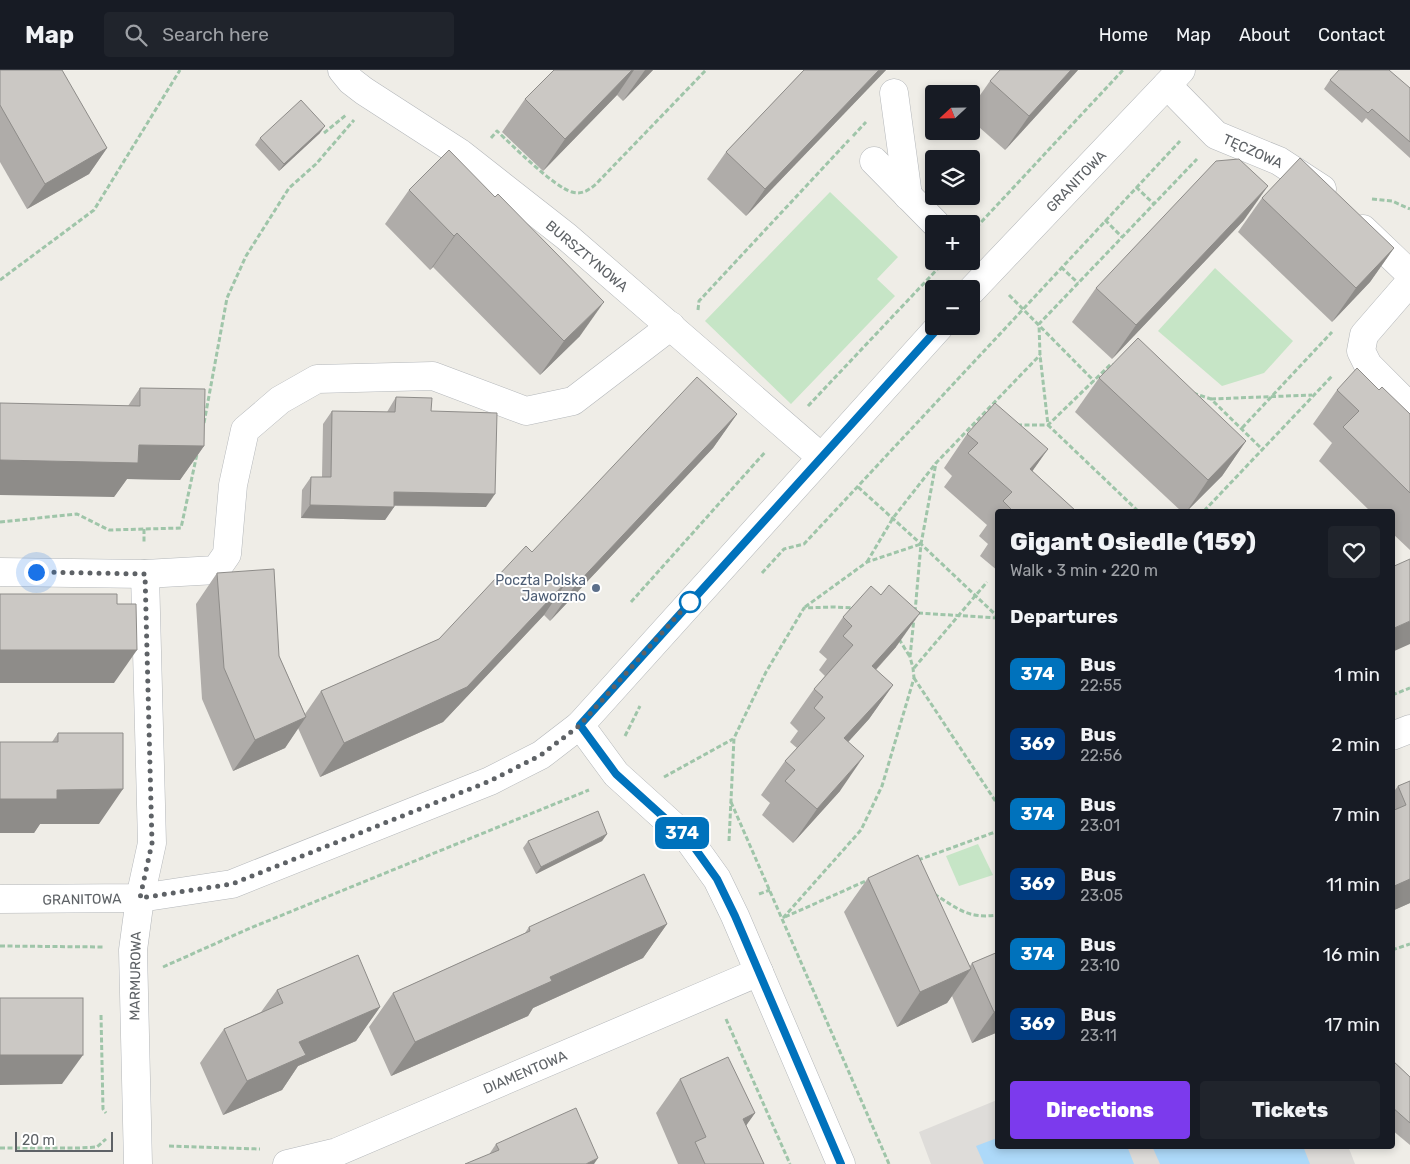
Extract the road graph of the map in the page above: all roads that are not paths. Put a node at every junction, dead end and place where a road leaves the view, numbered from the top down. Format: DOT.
graph roads {
  1 [pos="342,70"];
  2 [pos="1174,78"];
  3 [pos="894,94"];
  4 [pos="874,161"];
  5 [pos="908,196"];
  6 [pos="927,215"];
  7 [pos="977,274"];
  8 [pos="1410,274"];
  9 [pos="1410,282"];
  10 [pos="671,326"];
  11 [pos="932,335"];
  12 [pos="1410,407"];
  13 [pos="821,457"];
  14 [pos="0,572"];
  15 [pos="145,574"];
  16 [pos="580,725"];
  17 [pos="1410,729"];
  18 [pos="1395,735"];
  19 [pos="140,898"];
  20 [pos="0,900"];
  21 [pos="759,972"];
  22 [pos="138,1164"];
  23 [pos="287,1164"];
  24 [pos="841,1164"];
  1 -- 10 [label="street, BURSZTYNOWA"];
  2 -- 7 [label="street, GRANITOWA"];
  2 -- 8 [label="street, TĘCZOWA"];
  3 -- 5 [label="street"];
  4 -- 5 [label="street"];
  5 -- 6 [label="street"];
  9 -- 12 [label="street"];
  10 -- 13 [label="street, BURSZTYNOWA"];
  10 -- 15 [label="street"];
  11 -- 13 [label="street, GRANITOWA"];
  13 -- 16 [label="street, GRANITOWA"];
  14 -- 15 [label="street"];
  15 -- 19 [label="street, MARMUROWA"];
  16 -- 19 [label="street, GRANITOWA"];
  16 -- 21 [label="street"];
  17 -- 18 [label="street"];
  19 -- 20 [label="street, GRANITOWA"];
  19 -- 22 [label="street, MARMUROWA"];
  21 -- 23 [label="street, DIAMENTOWA"];
  21 -- 24 [label="street"];
}
